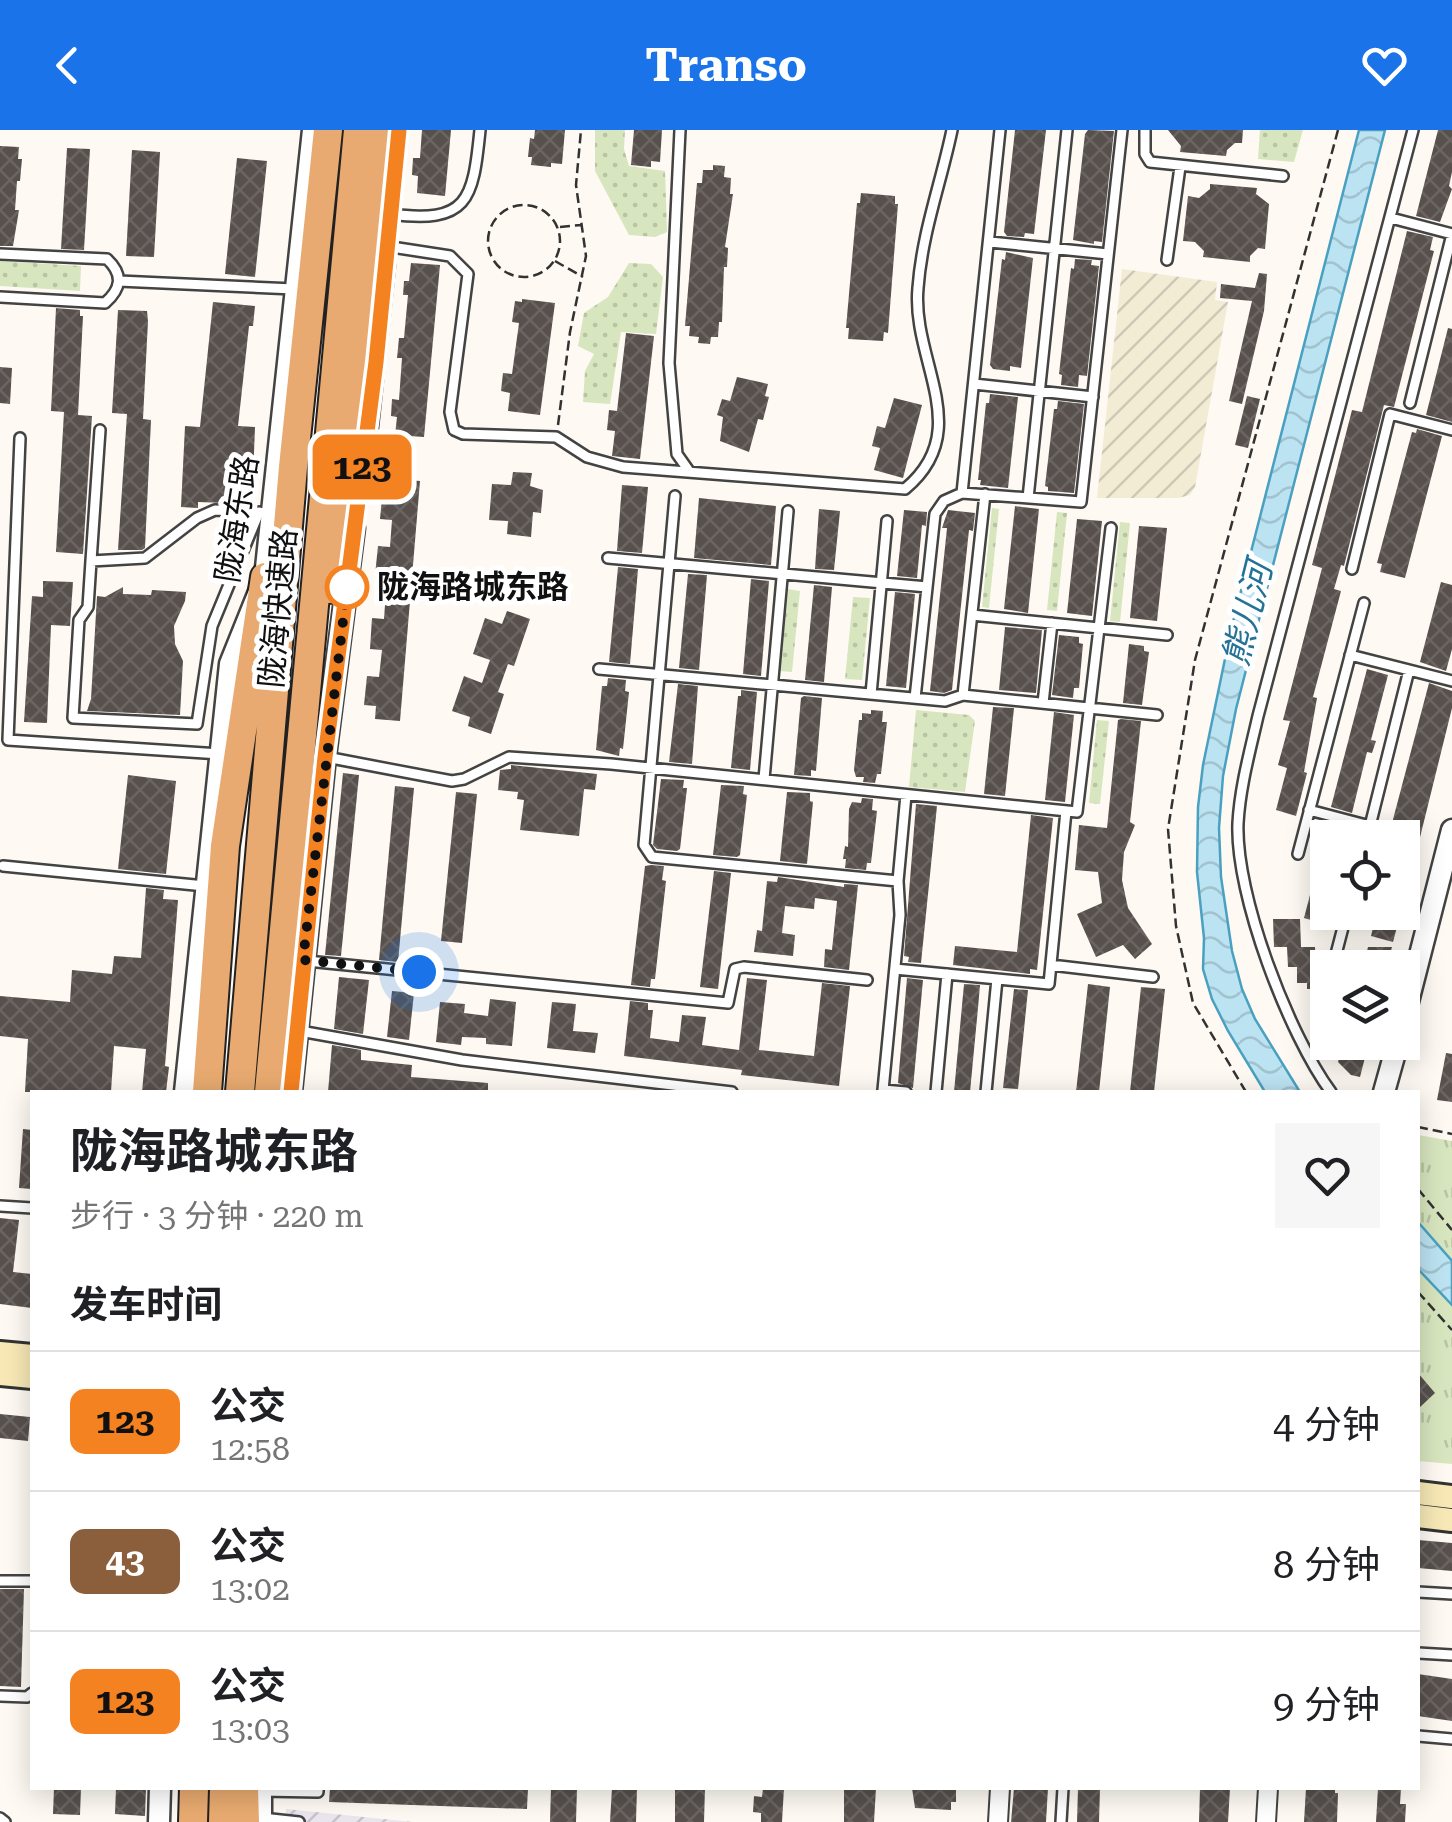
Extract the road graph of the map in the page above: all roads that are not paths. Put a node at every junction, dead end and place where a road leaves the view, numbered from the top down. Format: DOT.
graph roads {
  1 [pos="313,130"];
  2 [pos="328,130"];
  3 [pos="358,130"];
  4 [pos="385,130"];
  5 [pos="399,130"];
  6 [pos="480,130"];
  7 [pos="680,130"];
  8 [pos="952,130"];
  9 [pos="1000,130"];
  10 [pos="1067,130"];
  11 [pos="1122,130"];
  12 [pos="1145,130"];
  13 [pos="1413,130"];
  14 [pos="1180,167"];
  15 [pos="1283,176"];
  16 [pos="390,214"];
  17 [pos="1390,218"];
  18 [pos="1452,234"];
  19 [pos="990,242"];
  20 [pos="386,246"];
  21 [pos="1054,248"];
  22 [pos="0,254"];
  23 [pos="1108,254"];
  24 [pos="1167,260"];
  25 [pos="119,281"];
  26 [pos="296,290"];
  27 [pos="0,297"];
  28 [pos="974,384"];
  29 [pos="1039,391"];
  30 [pos="1092,397"];
  31 [pos="1410,403"];
  32 [pos="100,430"];
  33 [pos="1452,430"];
  34 [pos="20,438"];
  35 [pos="691,473"];
  36 [pos="962,493"];
  37 [pos="984,494"];
  38 [pos="675,496"];
  39 [pos="1028,498"];
  40 [pos="788,511"];
  41 [pos="265,512"];
  42 [pos="887,521"];
  43 [pos="1112,528"];
  44 [pos="608,558"];
  45 [pos="91,560"];
  46 [pos="668,564"];
  47 [pos="0,568"];
  48 [pos="15,569"];
  49 [pos="1352,570"];
  50 [pos="783,573"];
  51 [pos="265,577"];
  52 [pos="881,582"];
  53 [pos="927,586"];
  54 [pos="1364,603"];
  55 [pos="972,615"];
  56 [pos="1052,623"];
  57 [pos="1100,628"];
  58 [pos="1167,636"];
  59 [pos="1350,655"];
  60 [pos="599,669"];
  61 [pos="1409,670"];
  62 [pos="658,674"];
  63 [pos="1452,681"];
  64 [pos="772,684"];
  65 [pos="870,694"];
  66 [pos="963,695"];
  67 [pos="304,697"];
  68 [pos="915,698"];
  69 [pos="1044,704"];
  70 [pos="1090,708"];
  71 [pos="1157,716"];
  72 [pos="220,754"];
  73 [pos="325,757"];
  74 [pos="652,768"];
  75 [pos="764,779"];
  76 [pos="906,794"];
  77 [pos="1309,810"];
  78 [pos="1066,811"];
  79 [pos="1452,830"];
  80 [pos="1298,854"];
  81 [pos="4,866"];
  82 [pos="898,881"];
  83 [pos="205,886"];
  84 [pos="1420,950"];
  85 [pos="303,960"];
  86 [pos="1051,965"];
  87 [pos="895,970"];
  88 [pos="947,974"];
  89 [pos="1153,977"];
  90 [pos="996,979"];
  91 [pos="868,980"];
  92 [pos="296,1030"];
  93 [pos="1393,1060"];
  94 [pos="184,1090"];
  95 [pos="207,1090"];
  96 [pos="240,1090"];
  97 [pos="268,1090"];
  98 [pos="291,1090"];
  99 [pos="715,1090"];
  100 [pos="883,1090"];
  101 [pos="936,1090"];
  102 [pos="986,1090"];
  103 [pos="1330,1090"];
  104 [pos="1385,1090"];
  105 [pos="0,1206"];
  106 [pos="30,1208"];
  107 [pos="0,1353"];
  108 [pos="30,1356"];
  109 [pos="0,1374"];
  110 [pos="30,1377"];
  111 [pos="1420,1493"];
  112 [pos="1452,1496"];
  113 [pos="1420,1516"];
  114 [pos="1452,1520"];
  115 [pos="0,1581"];
  116 [pos="30,1581"];
  117 [pos="1420,1592"];
  118 [pos="1452,1594"];
  119 [pos="1420,1653"];
  120 [pos="1452,1655"];
  121 [pos="30,1694"];
  122 [pos="0,1696"];
  123 [pos="1420,1736"];
  124 [pos="1452,1739"];
  125 [pos="160,1790"];
  126 [pos="194,1790"];
  127 [pos="224,1790"];
  128 [pos="255,1790"];
  129 [pos="276,1790"];
  130 [pos="318,1790"];
  131 [pos="1000,1790"];
  132 [pos="1063,1790"];
  133 [pos="1268,1790"];
  134 [pos="256,1821"];
  135 [pos="159,1822"];
  136 [pos="193,1822"];
  137 [pos="222,1822"];
  138 [pos="299,1822"];
  139 [pos="998,1822"];
  140 [pos="1062,1822"];
  141 [pos="1266,1822"];
  1 -- 26 [label="street, 陇海东路"];
  2 -- 96 [label="highway, 陇海快速路"];
  3 -- 67 [label="highway, 陇海快速路"];
  4 -- 67 [label="highway"];
  5 -- 16 [label="street"];
  6 -- 16 [label="lane"];
  7 -- 35 [label="lane"];
  8 -- 35 [label="lane"];
  9 -- 19 [label="lane"];
  10 -- 21 [label="lane"];
  11 -- 23 [label="lane"];
  12 -- 14 [label="lane"];
  13 -- 17 [label="lane"];
  14 -- 15 [label="lane"];
  14 -- 24 [label="lane"];
  16 -- 20 [label="street"];
  17 -- 18 [label="lane"];
  17 -- 103 [label="lane"];
  18 -- 31 [label="lane"];
  19 -- 21 [label="lane"];
  19 -- 28 [label="lane"];
  20 -- 35 [label="lane"];
  20 -- 73 [label="street"];
  21 -- 23 [label="lane"];
  21 -- 29 [label="lane"];
  22 -- 25 [label="lane"];
  23 -- 30 [label="lane"];
  25 -- 26 [label="lane"];
  25 -- 27 [label="lane"];
  26 -- 41 [label="street, 陇海东路"];
  28 -- 29 [label="lane"];
  28 -- 36 [label="lane"];
  29 -- 30 [label="lane"];
  29 -- 39 [label="lane"];
  30 -- 39 [label="lane"];
  32 -- 45 [label="lane"];
  33 -- 49 [label="lane"];
  34 -- 48 [label="lane"];
  36 -- 37 [label="lane"];
  36 -- 53 [label="lane"];
  37 -- 39 [label="lane"];
  37 -- 55 [label="lane"];
  38 -- 46 [label="lane"];
  40 -- 50 [label="lane"];
  41 -- 45 [label="lane"];
  41 -- 45 [label="lane"];
  41 -- 51 [label="street, 陇海东路"];
  42 -- 52 [label="lane"];
  43 -- 57 [label="lane"];
  44 -- 46 [label="lane"];
  46 -- 50 [label="lane"];
  46 -- 62 [label="lane"];
  47 -- 48 [label="lane"];
  48 -- 72 [label="lane"];
  50 -- 52 [label="lane"];
  50 -- 64 [label="lane"];
  51 -- 72 [label="street, 陇海东路"];
  51 -- 95 [label="highway"];
  52 -- 53 [label="lane"];
  52 -- 65 [label="lane"];
  53 -- 68 [label="lane"];
  54 -- 59 [label="lane"];
  55 -- 56 [label="lane"];
  55 -- 66 [label="lane"];
  56 -- 57 [label="lane"];
  56 -- 69 [label="lane"];
  57 -- 58 [label="lane"];
  57 -- 70 [label="lane"];
  59 -- 61 [label="lane"];
  59 -- 77 [label="lane"];
  60 -- 62 [label="lane"];
  61 -- 63 [label="lane"];
  61 -- 77 [label="lane"];
  62 -- 64 [label="lane"];
  62 -- 74 [label="lane"];
  64 -- 65 [label="lane"];
  64 -- 75 [label="lane"];
  65 -- 68 [label="lane"];
  66 -- 68 [label="lane"];
  66 -- 69 [label="lane"];
  67 -- 97 [label="highway, 陇海快速路"];
  69 -- 70 [label="lane"];
  70 -- 71 [label="lane"];
  70 -- 78 [label="lane"];
  72 -- 83 [label="street, 陇海东路"];
  73 -- 74 [label="lane"];
  73 -- 85 [label="street"];
  74 -- 75 [label="lane"];
  74 -- 82 [label="lane"];
  75 -- 76 [label="lane"];
  76 -- 78 [label="lane"];
  76 -- 82 [label="lane"];
  77 -- 80 [label="lane"];
  78 -- 86 [label="lane"];
  79 -- 84 [label="street"];
  81 -- 83 [label="lane"];
  82 -- 87 [label="lane"];
  83 -- 94 [label="street, 陇海东路"];
  85 -- 91 [label="lane"];
  85 -- 92 [label="street"];
  86 -- 89 [label="lane"];
  86 -- 90 [label="lane"];
  87 -- 88 [label="lane"];
  87 -- 100 [label="lane"];
  88 -- 90 [label="lane"];
  88 -- 101 [label="lane"];
  90 -- 102 [label="lane"];
  92 -- 98 [label="street"];
  92 -- 99 [label="lane"];
  93 -- 104 [label="street"];
  105 -- 106 [label="lane"];
  107 -- 108 [label="main road"];
  109 -- 110 [label="main road"];
  111 -- 112 [label="main road"];
  113 -- 114 [label="main road"];
  115 -- 116 [label="lane"];
  117 -- 118 [label="lane"];
  119 -- 120 [label="lane"];
  121 -- 122 [label="lane"];
  123 -- 124 [label="lane"];
  125 -- 135 [label="street"];
  126 -- 136 [label="highway"];
  127 -- 137 [label="highway"];
  128 -- 134 [label="highway"];
  129 -- 130 [label="lane"];
  131 -- 139 [label="street"];
  132 -- 140 [label="lane"];
  133 -- 141 [label="street"];
  134 -- 138 [label="lane"];
}
